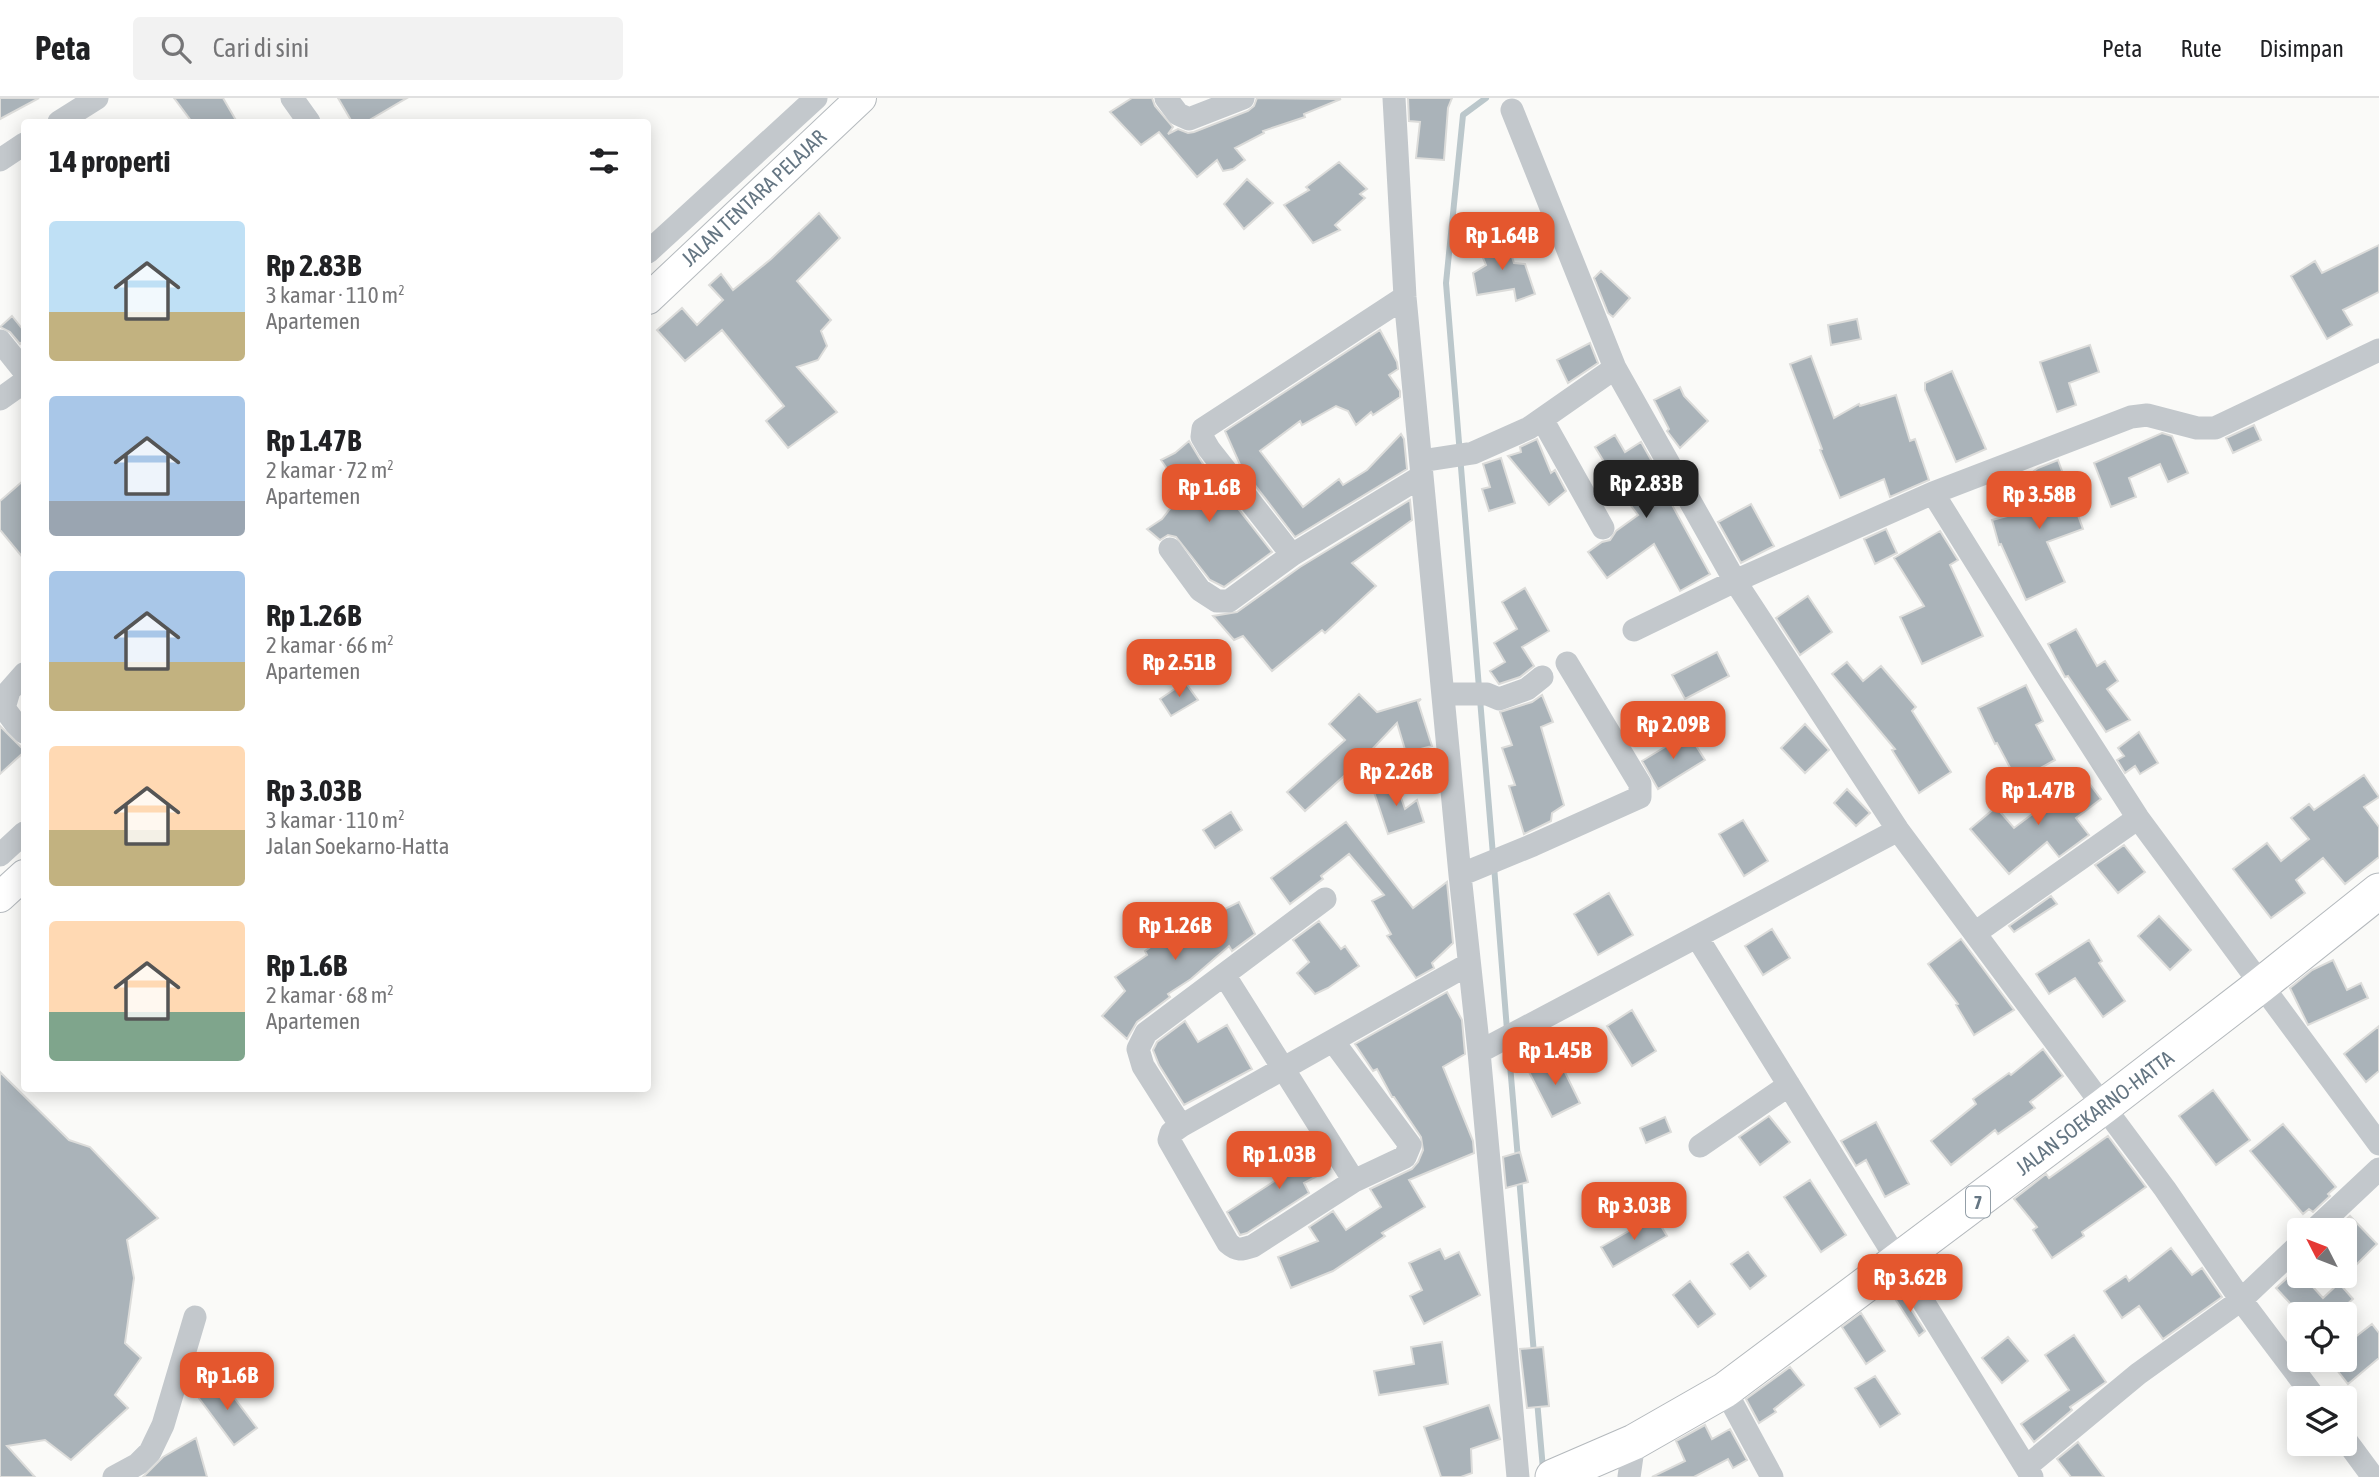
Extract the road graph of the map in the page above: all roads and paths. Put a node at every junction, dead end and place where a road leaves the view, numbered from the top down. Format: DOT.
graph roads {
  1 [pos="97,98"];
  2 [pos="292,98"];
  3 [pos="816,98"];
  4 [pos="861,98"];
  5 [pos="1166,98"];
  6 [pos="1243,98"];
  7 [pos="1394,98"];
  8 [pos="1512,110"];
  9 [pos="64,119"];
  10 [pos="307,119"];
  11 [pos="21,146"];
  12 [pos="0,160"];
  13 [pos="651,249"];
  14 [pos="651,296"];
  15 [pos="1405,297"];
  16 [pos="0,341"];
  17 [pos="2379,349"];
  18 [pos="21,367"];
  19 [pos="1615,368"];
  20 [pos="21,384"];
  21 [pos="0,399"];
  22 [pos="1542,419"];
  23 [pos="1421,468"];
  24 [pos="1934,493"];
  25 [pos="1603,528"];
  26 [pos="1170,549"];
  27 [pos="1292,555"];
  28 [pos="1735,580"];
  29 [pos="1634,630"];
  30 [pos="1567,663"];
  31 [pos="21,677"];
  32 [pos="1542,677"];
  33 [pos="1452,694"];
  34 [pos="21,729"];
  35 [pos="2138,818"];
  36 [pos="1898,830"];
  37 [pos="21,836"];
  38 [pos="0,855"];
  39 [pos="1460,875"];
  40 [pos="21,878"];
  41 [pos="2379,891"];
  42 [pos="0,897"];
  43 [pos="1325,899"];
  44 [pos="1975,933"];
  45 [pos="1696,937"];
  46 [pos="1469,964"];
  47 [pos="1225,976"];
  48 [pos="2261,985"];
  49 [pos="1333,1041"];
  50 [pos="1479,1052"];
  51 [pos="1284,1070"];
  52 [pos="1789,1085"];
  53 [pos="2104,1106"];
  54 [pos="1181,1126"];
  55 [pos="2379,1144"];
  56 [pos="1700,1146"];
  57 [pos="2379,1169"];
  58 [pos="1354,1181"];
  59 [pos="2327,1218"];
  60 [pos="2287,1256"];
  61 [pos="1897,1263"];
  62 [pos="2241,1300"];
  63 [pos="195,1317"];
  64 [pos="2306,1386"];
  65 [pos="1725,1390"];
  66 [pos="1634,1442"];
  67 [pos="2357,1456"];
  68 [pos="2029,1472"];
  69 [pos="114,1477"];
  70 [pos="1518,1477"];
  71 [pos="1553,1477"];
  72 [pos="1629,1477"];
  73 [pos="1773,1477"];
  74 [pos="2372,1477"];
  1 -- 9 [label="street"];
  2 -- 10 [label="street"];
  3 -- 13 [label="street"];
  4 -- 14 [label="main road, JALAN TENTARA PELAJAR"];
  5 -- 6 [label="street"];
  7 -- 15 [label="street"];
  8 -- 19 [label="street"];
  11 -- 12 [label="street"];
  15 -- 23 [label="street"];
  15 -- 27 [label="street"];
  16 -- 18 [label="street"];
  17 -- 24 [label="street"];
  19 -- 22 [label="street"];
  19 -- 28 [label="street"];
  20 -- 21 [label="street"];
  22 -- 23 [label="street"];
  22 -- 25 [label="street"];
  23 -- 27 [label="street"];
  23 -- 33 [label="street"];
  24 -- 28 [label="street"];
  24 -- 35 [label="street"];
  26 -- 27 [label="street"];
  28 -- 29 [label="street"];
  28 -- 36 [label="street"];
  30 -- 39 [label="street"];
  31 -- 34 [label="street"];
  32 -- 33 [label="street"];
  33 -- 39 [label="street"];
  35 -- 44 [label="street"];
  35 -- 48 [label="street"];
  36 -- 44 [label="street"];
  36 -- 45 [label="street"];
  37 -- 38 [label="street"];
  39 -- 46 [label="street"];
  40 -- 42 [label="main road"];
  41 -- 48 [label="highway, JALAN SOEKARNO-HATTA / 7"];
  43 -- 47 [label="street"];
  44 -- 53 [label="street"];
  45 -- 50 [label="street"];
  45 -- 52 [label="street"];
  46 -- 49 [label="street"];
  46 -- 50 [label="street"];
  47 -- 51 [label="street"];
  47 -- 54 [label="street"];
  48 -- 53 [label="highway, JALAN SOEKARNO-HATTA / 7"];
  48 -- 55 [label="street"];
  49 -- 51 [label="street"];
  49 -- 58 [label="street"];
  50 -- 70 [label="street"];
  51 -- 54 [label="street"];
  51 -- 58 [label="street"];
  52 -- 56 [label="street"];
  52 -- 61 [label="street"];
  53 -- 61 [label="highway, JALAN SOEKARNO-HATTA / 7"];
  53 -- 62 [label="street"];
  54 -- 58 [label="street"];
  57 -- 59 [label="street"];
  60 -- 62 [label="street"];
  61 -- 65 [label="highway, JALAN SOEKARNO-HATTA / 7"];
  61 -- 68 [label="street"];
  62 -- 64 [label="street"];
  62 -- 68 [label="street"];
  63 -- 69 [label="street"];
  65 -- 66 [label="highway, JALAN SOEKARNO-HATTA / 7"];
  65 -- 73 [label="street"];
  66 -- 71 [label="highway, JALAN SOEKARNO-HATTA / 7"];
  66 -- 72 [label="street"];
  67 -- 74 [label="street"];
}
